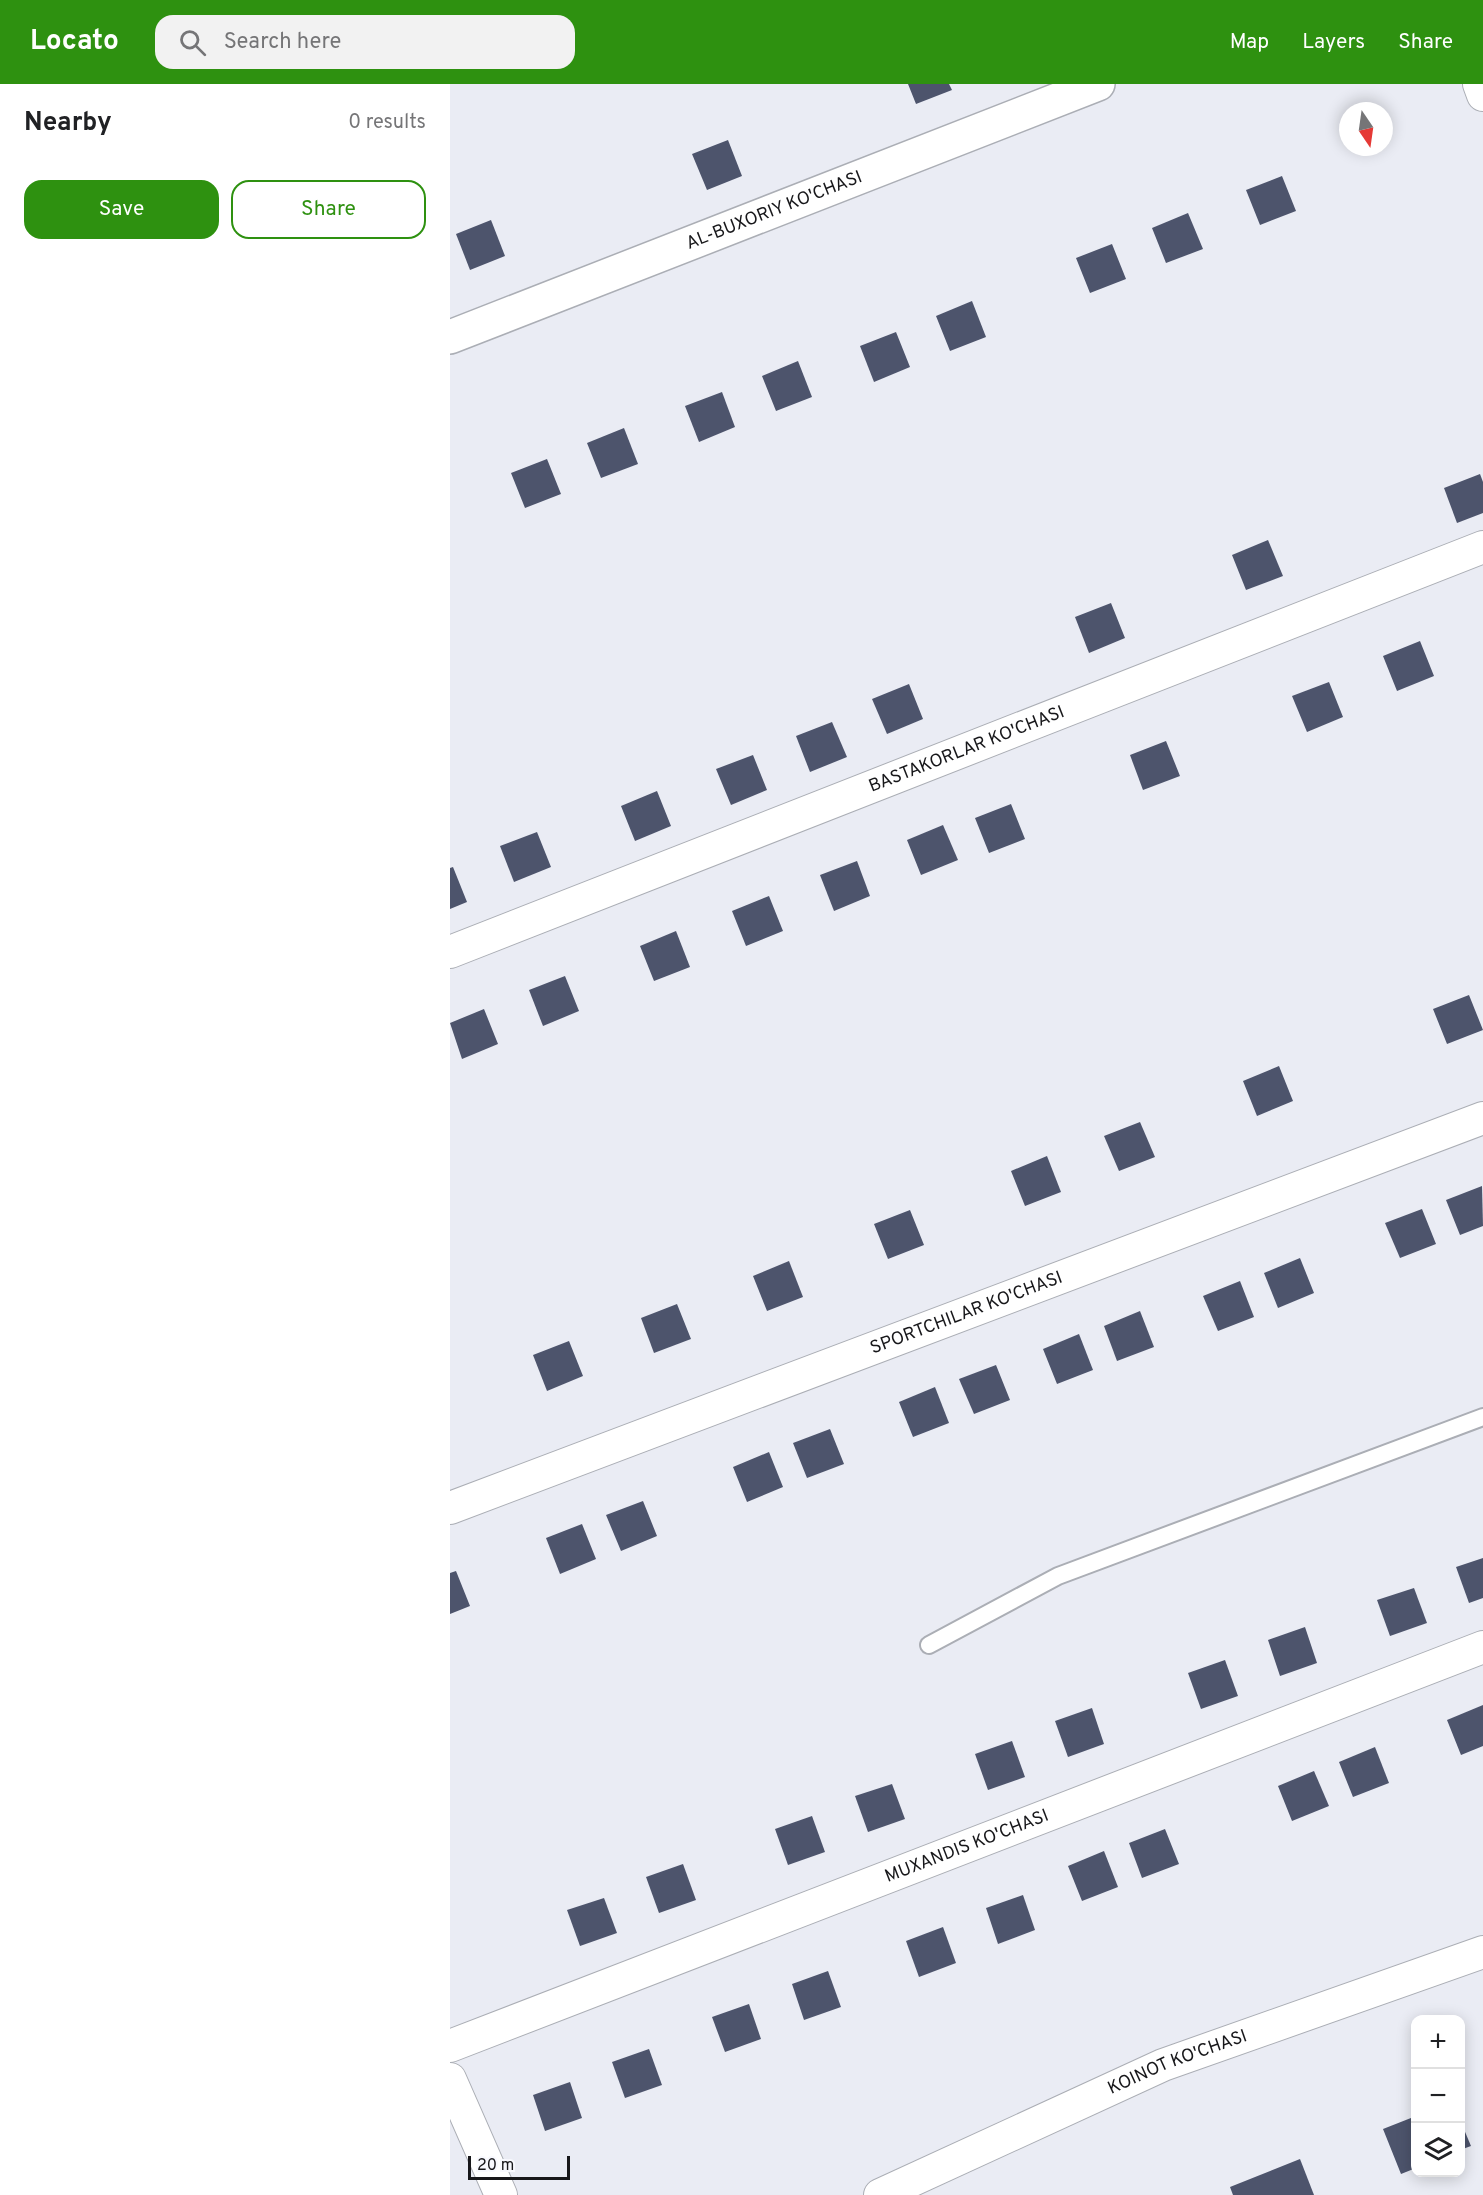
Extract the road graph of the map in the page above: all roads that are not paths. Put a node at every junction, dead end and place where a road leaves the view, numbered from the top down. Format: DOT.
graph roads {
  1 [pos="1098,84"];
  2 [pos="1479,84"];
  3 [pos="1483,95"];
  4 [pos="450,337"];
  5 [pos="1483,547"];
  6 [pos="450,952"];
  7 [pos="1483,1118"];
  8 [pos="1483,1417"];
  9 [pos="450,1508"];
  10 [pos="929,1645"];
  11 [pos="1483,1647"];
  12 [pos="1483,1952"];
  13 [pos="450,2046"];
  14 [pos="450,2079"];
  15 [pos="501,2195"];
  16 [pos="880,2195"];
  1 -- 4 [label="street, AL-BUXORIY KO'CHASI"];
  2 -- 3 [label="street"];
  5 -- 6 [label="street, BASTAKORLAR KO'CHASI"];
  7 -- 9 [label="street, SPORTCHILAR KO'CHASI"];
  8 -- 10 [label="lane"];
  11 -- 13 [label="street, MUXANDIS KO'CHASI"];
  12 -- 16 [label="street, KOINOT KO'CHASI"];
  14 -- 15 [label="street"];
}
